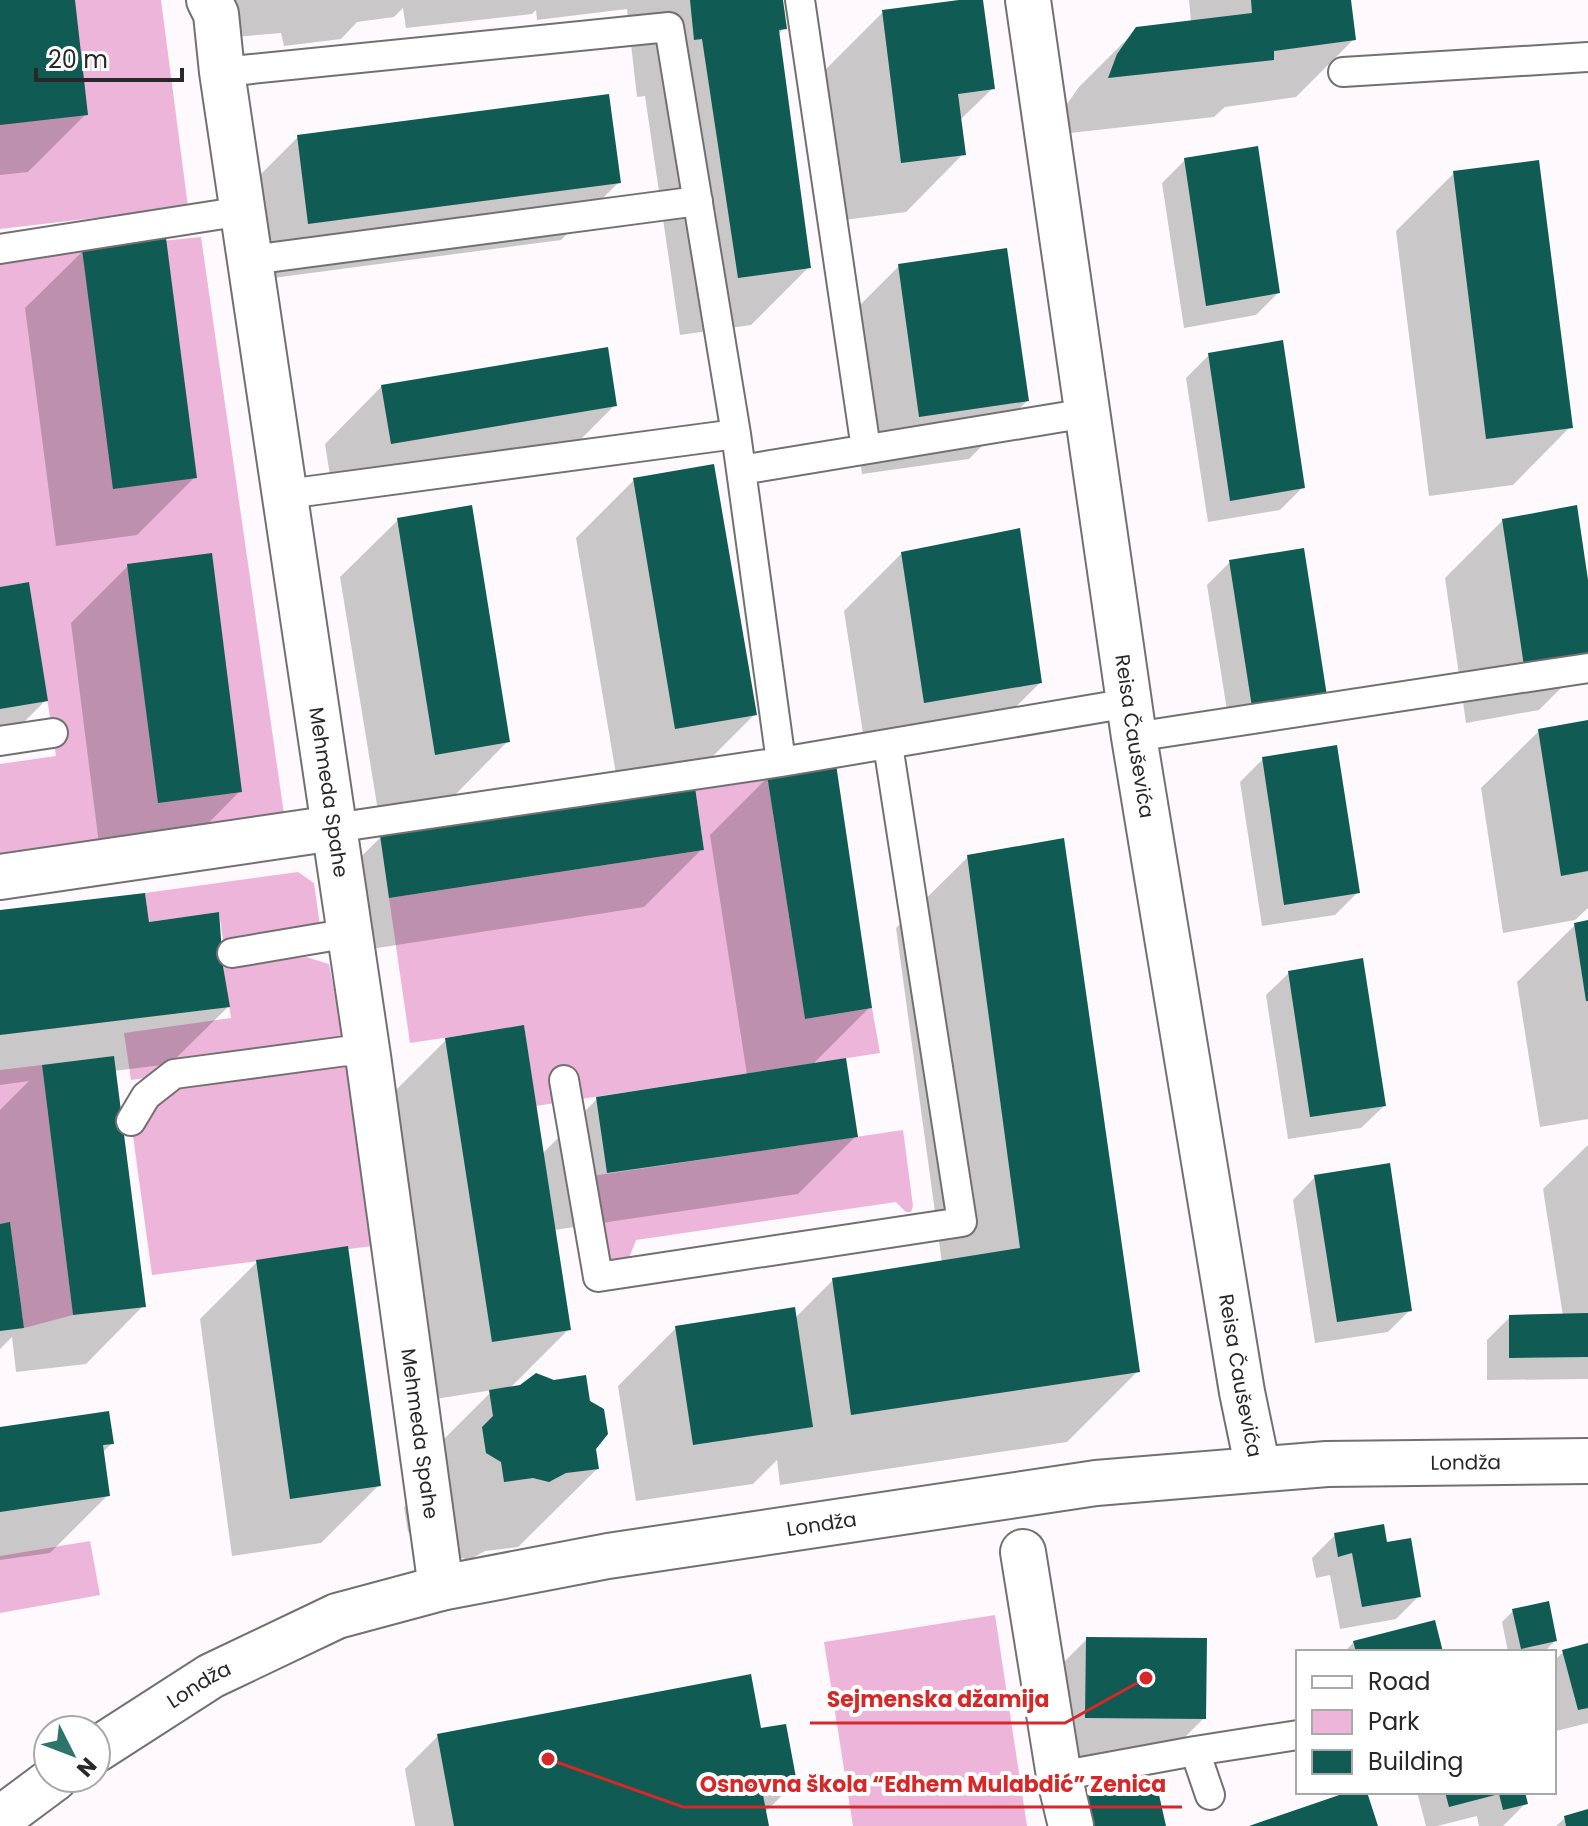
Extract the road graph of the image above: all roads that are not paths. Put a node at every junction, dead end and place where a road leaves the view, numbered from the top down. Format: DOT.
graph roads {
  1 [pos="209,0"];
  2 [pos="800,0"];
  3 [pos="1028,0"];
  4 [pos="1588,57"];
  5 [pos="222,72"];
  6 [pos="1343,72"];
  7 [pos="698,201"];
  8 [pos="243,211"];
  9 [pos="0,249"];
  10 [pos="251,260"];
  11 [pos="1087,413"];
  12 [pos="736,434"];
  13 [pos="866,449"];
  14 [pos="741,470"];
  15 [pos="287,494"];
  16 [pos="1588,668"];
  17 [pos="1132,720"];
  18 [pos="53,733"];
  19 [pos="0,741"];
  20 [pos="888,745"];
  21 [pos="781,762"];
  22 [pos="334,828"];
  23 [pos="0,877"];
  24 [pos="350,933"];
  25 [pos="232,953"];
  26 [pos="368,1056"];
  27 [pos="564,1080"];
  28 [pos="131,1121"];
  29 [pos="1588,1461"];
  30 [pos="1258,1469"];
  31 [pos="1023,1552"];
  32 [pos="441,1588"];
  33 [pos="1296,1735"];
  34 [pos="112,1740"];
  35 [pos="1195,1751"];
  36 [pos="1059,1776"];
  37 [pos="32,1790"];
  38 [pos="32,1794"];
  39 [pos="1210,1795"];
  40 [pos="0,1808"];
  41 [pos="0,1819"];
  42 [pos="1071,1826"];
  1 -- 5 [label="street, Mehmeda Spahe"];
  2 -- 13 [label="lane"];
  3 -- 11 [label="street, Reisa Čauševića"];
  4 -- 6 [label="lane"];
  5 -- 7 [label="lane"];
  5 -- 8 [label="street, Mehmeda Spahe"];
  7 -- 10 [label="lane"];
  7 -- 12 [label="lane"];
  8 -- 9 [label="lane"];
  8 -- 10 [label="street, Mehmeda Spahe"];
  10 -- 15 [label="street, Mehmeda Spahe"];
  11 -- 13 [label="lane"];
  11 -- 17 [label="street, Reisa Čauševića"];
  12 -- 14 [label="lane"];
  12 -- 15 [label="lane"];
  13 -- 14 [label="lane"];
  14 -- 21 [label="lane"];
  15 -- 22 [label="street, Mehmeda Spahe"];
  16 -- 17 [label="lane"];
  17 -- 20 [label="lane"];
  17 -- 30 [label="street, Reisa Čauševića"];
  18 -- 19 [label="lane"];
  20 -- 21 [label="lane"];
  20 -- 27 [label="lane"];
  21 -- 22 [label="lane"];
  22 -- 23 [label="street"];
  22 -- 24 [label="street, Mehmeda Spahe"];
  24 -- 25 [label="lane"];
  24 -- 26 [label="street, Mehmeda Spahe"];
  26 -- 28 [label="lane"];
  26 -- 32 [label="street, Mehmeda Spahe"];
  29 -- 30 [label="street, Londža"];
  30 -- 32 [label="street, Londža"];
  31 -- 36 [label="street"];
  32 -- 34 [label="street, Londža"];
  33 -- 35 [label="lane"];
  35 -- 36 [label="lane"];
  35 -- 39 [label="lane"];
  36 -- 42 [label="street"];
  37 -- 40 [label="street"];
  38 -- 41 [label="street"];
}
